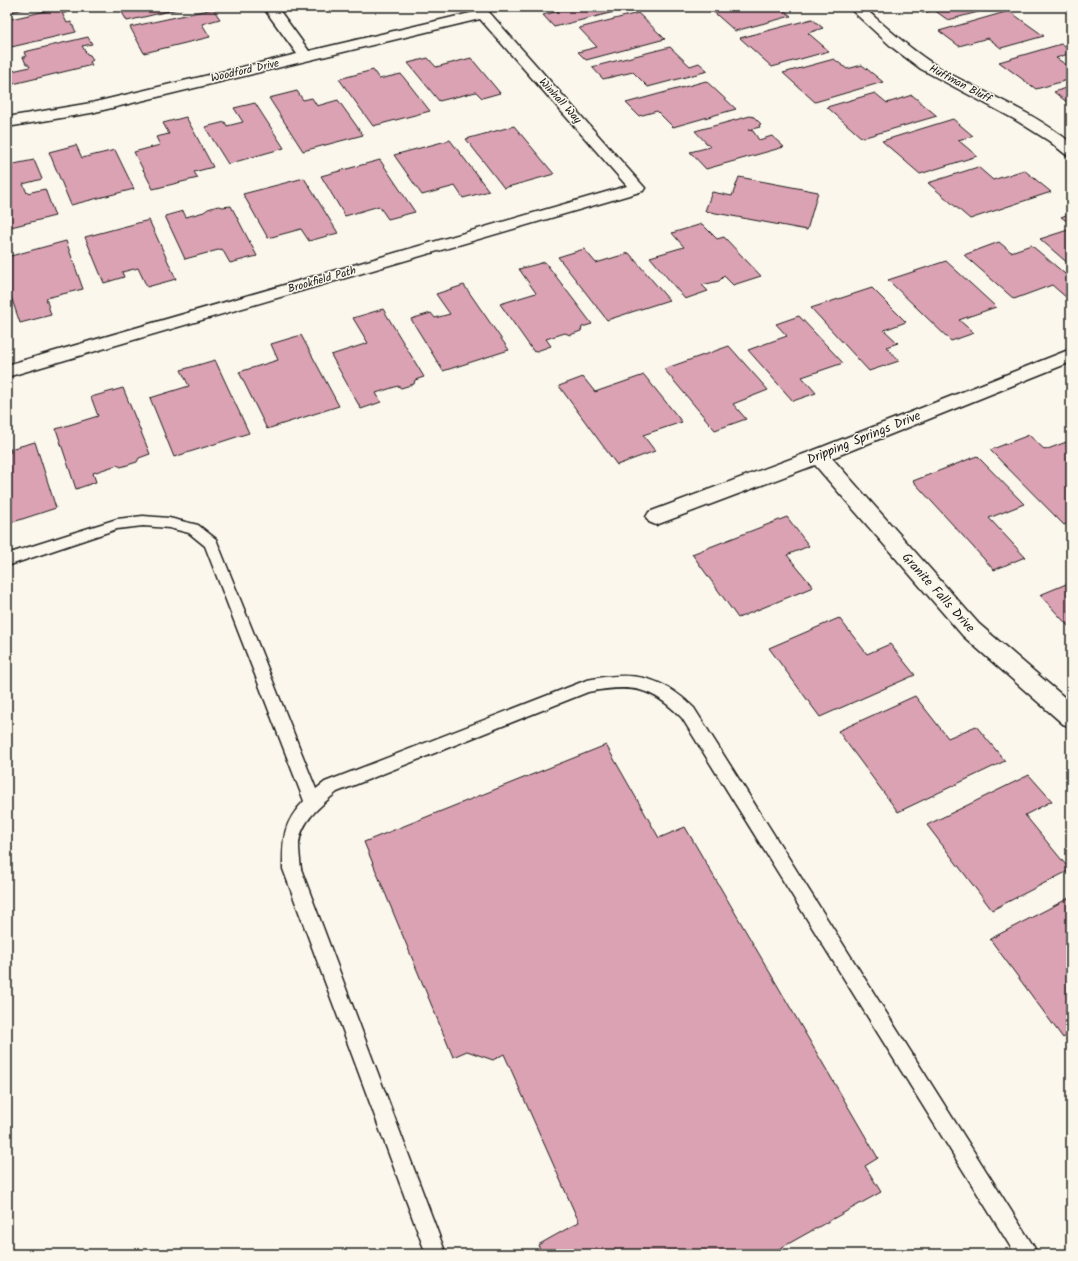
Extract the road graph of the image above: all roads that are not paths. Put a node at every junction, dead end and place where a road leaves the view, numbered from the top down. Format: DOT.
graph roads {
  1 [pos="270,7"];
  2 [pos="855,7"];
  3 [pos="483,14"];
  4 [pos="305,56"];
  5 [pos="7,122"];
  6 [pos="1071,151"];
  7 [pos="637,188"];
  8 [pos="1071,356"];
  9 [pos="7,371"];
  10 [pos="819,456"];
  11 [pos="656,517"];
  12 [pos="7,560"];
  13 [pos="1071,717"];
  14 [pos="313,802"];
  15 [pos="436,1254"];
  16 [pos="1027,1254"];
  1 -- 4 [label="street"];
  2 -- 6 [label="street, Huffman Bluff"];
  3 -- 4 [label="street, Woodford Drive"];
  3 -- 7 [label="street, Winhall Way"];
  4 -- 5 [label="street, Woodford Drive"];
  7 -- 9 [label="street, Brookfield Path"];
  8 -- 10 [label="street, Dripping Springs Drive"];
  10 -- 11 [label="street, Dripping Springs Drive"];
  10 -- 13 [label="street, Granite Falls Drive"];
  12 -- 14 [label="lane"];
  14 -- 15 [label="lane"];
  14 -- 16 [label="lane"];
}
